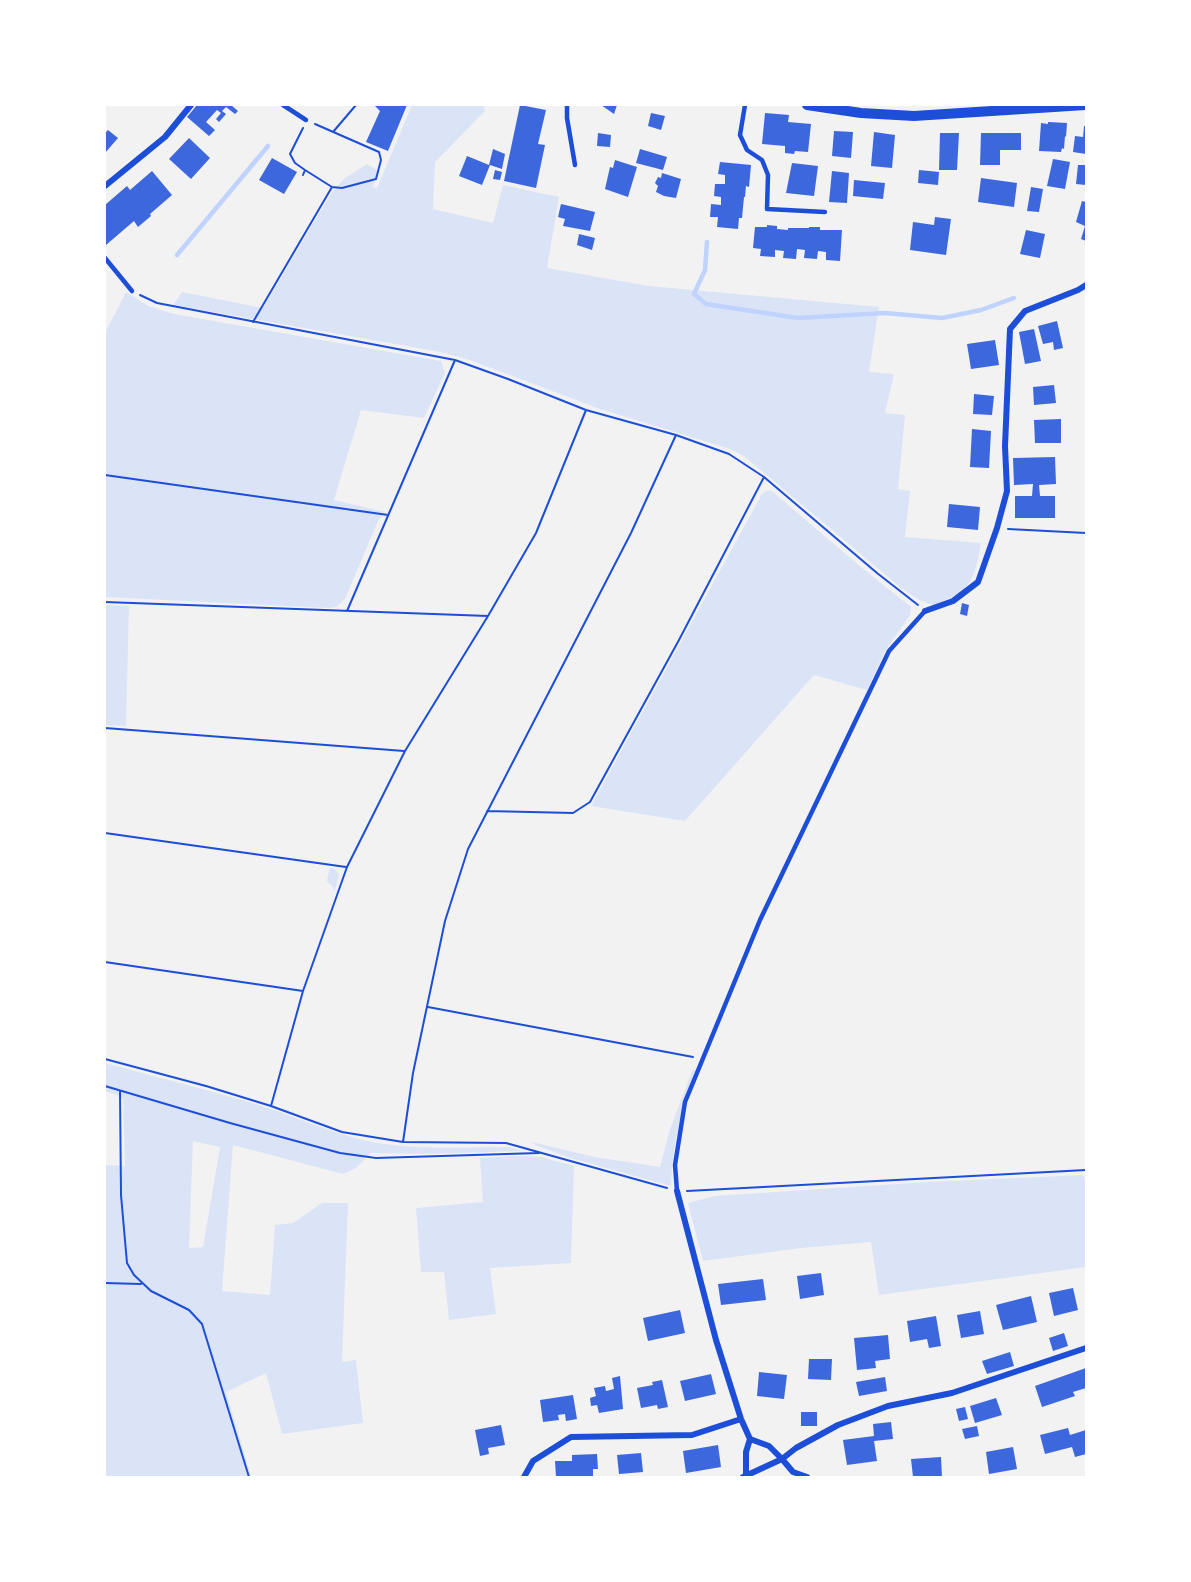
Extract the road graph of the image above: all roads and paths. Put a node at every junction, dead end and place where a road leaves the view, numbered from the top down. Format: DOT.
graph roads {
  1 [pos="191,105"];
  2 [pos="283,105"];
  3 [pos="356,105"];
  4 [pos="567,105"];
  5 [pos="745,105"];
  6 [pos="807,105"];
  7 [pos="1085,105"];
  8 [pos="1037,107"];
  9 [pos="306,120"];
  10 [pos="333,132"];
  11 [pos="575,165"];
  12 [pos="305,170"];
  13 [pos="303,176"];
  14 [pos="105,186"];
  15 [pos="332,187"];
  16 [pos="825,213"];
  17 [pos="105,258"];
  18 [pos="1086,285"];
  19 [pos="132,291"];
  20 [pos="253,322"];
  21 [pos="455,360"];
  22 [pos="586,410"];
  23 [pos="676,435"];
  24 [pos="105,475"];
  25 [pos="764,477"];
  26 [pos="388,515"];
  27 [pos="997,528"];
  28 [pos="1086,533"];
  29 [pos="105,602"];
  30 [pos="925,610"];
  31 [pos="347,611"];
  32 [pos="488,616"];
  33 [pos="105,728"];
  34 [pos="405,751"];
  35 [pos="488,811"];
  36 [pos="105,833"];
  37 [pos="347,867"];
  38 [pos="105,962"];
  39 [pos="303,992"];
  40 [pos="427,1007"];
  41 [pos="702,1058"];
  42 [pos="105,1059"];
  43 [pos="105,1086"];
  44 [pos="120,1091"];
  45 [pos="271,1106"];
  46 [pos="403,1142"];
  47 [pos="542,1153"];
  48 [pos="1086,1170"];
  49 [pos="677,1191"];
  50 [pos="105,1282"];
  51 [pos="142,1284"];
  52 [pos="1086,1348"];
  53 [pos="741,1419"];
  54 [pos="750,1439"];
  55 [pos="782,1459"];
  56 [pos="745,1476"];
  57 [pos="249,1477"];
  58 [pos="525,1477"];
  59 [pos="807,1477"];
  1 -- 14 [label="street"];
  2 -- 9 [label="lane"];
  3 -- 10 [label="path"];
  4 -- 11 [label="lane"];
  5 -- 16 [label="lane"];
  6 -- 8 [label="street"];
  7 -- 8 [label="street"];
  9 -- 10 [label="path"];
  9 -- 12 [label="path"];
  10 -- 15 [label="path"];
  12 -- 13 [label="path"];
  12 -- 15 [label="path"];
  15 -- 20 [label="path"];
  17 -- 19 [label="lane"];
  18 -- 27 [label="street"];
  19 -- 20 [label="path"];
  20 -- 21 [label="path"];
  21 -- 22 [label="path"];
  21 -- 26 [label="path"];
  22 -- 23 [label="path"];
  22 -- 32 [label="path"];
  23 -- 25 [label="path"];
  23 -- 35 [label="path"];
  24 -- 26 [label="path"];
  25 -- 30 [label="path"];
  25 -- 35 [label="path"];
  26 -- 31 [label="path"];
  27 -- 28 [label="path"];
  27 -- 30 [label="street"];
  29 -- 31 [label="path"];
  30 -- 41 [label="lane"];
  31 -- 32 [label="path"];
  32 -- 34 [label="path"];
  33 -- 34 [label="path"];
  34 -- 37 [label="path"];
  35 -- 40 [label="path"];
  36 -- 37 [label="path"];
  37 -- 39 [label="path"];
  38 -- 39 [label="path"];
  39 -- 45 [label="path"];
  40 -- 41 [label="path"];
  40 -- 46 [label="path"];
  41 -- 49 [label="lane"];
  42 -- 45 [label="path"];
  43 -- 44 [label="path"];
  44 -- 47 [label="path"];
  44 -- 51 [label="path"];
  45 -- 46 [label="path"];
  46 -- 47 [label="path"];
  47 -- 49 [label="path"];
  48 -- 49 [label="path"];
  49 -- 53 [label="street"];
  50 -- 51 [label="path"];
  51 -- 57 [label="path"];
  52 -- 55 [label="street"];
  53 -- 54 [label="street"];
  53 -- 58 [label="street"];
  54 -- 55 [label="street"];
  54 -- 56 [label="street"];
  55 -- 56 [label="street"];
  55 -- 59 [label="street"];
}
